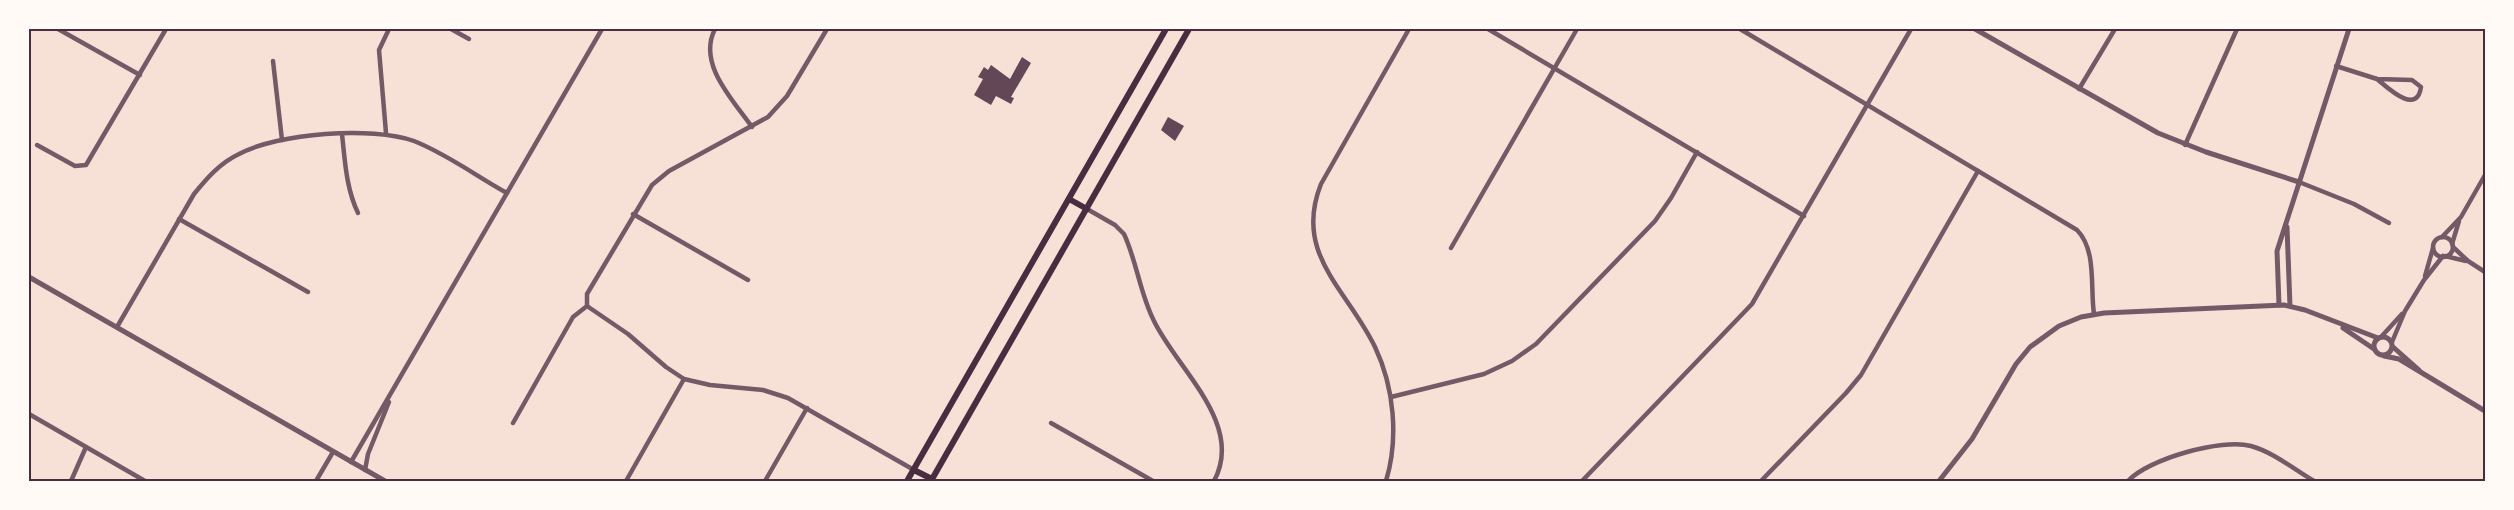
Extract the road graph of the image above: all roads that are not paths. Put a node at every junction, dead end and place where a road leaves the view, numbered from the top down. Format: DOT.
graph roads {
  1 [pos="58,29"];
  2 [pos="166,29"];
  3 [pos="389,29"];
  4 [pos="451,29"];
  5 [pos="602,29"];
  6 [pos="715,29"];
  7 [pos="828,29"];
  8 [pos="1166,29"];
  9 [pos="1190,29"];
  10 [pos="1409,29"];
  11 [pos="1488,29"];
  12 [pos="1577,29"];
  13 [pos="1740,29"];
  14 [pos="1911,29"];
  15 [pos="1974,29"];
  16 [pos="2114,29"];
  17 [pos="2237,29"];
  18 [pos="2348,29"];
  19 [pos="1982,31"];
  20 [pos="470,40"];
  21 [pos="273,61"];
  22 [pos="2336,66"];
  23 [pos="1554,68"];
  24 [pos="140,75"];
  25 [pos="2377,79"];
  26 [pos="2079,90"];
  27 [pos="1867,104"];
  28 [pos="752,127"];
  29 [pos="342,134"];
  30 [pos="386,134"];
  31 [pos="282,140"];
  32 [pos="37,145"];
  33 [pos="2185,145"];
  34 [pos="1697,152"];
  35 [pos="1978,171"];
  36 [pos="2485,175"];
  37 [pos="2299,182"];
  38 [pos="507,193"];
  39 [pos="1069,199"];
  40 [pos="1086,209"];
  41 [pos="358,214"];
  42 [pos="633,214"];
  43 [pos="1804,216"];
  44 [pos="2461,217"];
  45 [pos="179,219"];
  46 [pos="2287,222"];
  47 [pos="2389,223"];
  48 [pos="2442,237"];
  49 [pos="2452,246"];
  50 [pos="1451,248"];
  51 [pos="2433,248"];
  52 [pos="2444,256"];
  53 [pos="2468,261"];
  54 [pos="2485,272"];
  55 [pos="29,276"];
  56 [pos="748,280"];
  57 [pos="2424,280"];
  58 [pos="308,292"];
  59 [pos="2279,305"];
  60 [pos="587,306"];
  61 [pos="2290,306"];
  62 [pos="2405,311"];
  63 [pos="2094,314"];
  64 [pos="2334,322"];
  65 [pos="117,327"];
  66 [pos="2379,338"];
  67 [pos="2392,344"];
  68 [pos="2374,350"];
  69 [pos="2384,356"];
  70 [pos="2423,374"];
  71 [pos="684,379"];
  72 [pos="393,392"];
  73 [pos="1391,397"];
  74 [pos="807,408"];
  75 [pos="2485,411"];
  76 [pos="29,414"];
  77 [pos="513,423"];
  78 [pos="1051,423"];
  79 [pos="86,447"];
  80 [pos="333,452"];
  81 [pos="351,462"];
  82 [pos="365,470"];
  83 [pos="914,470"];
  84 [pos="932,480"];
  85 [pos="71,481"];
  86 [pos="145,481"];
  87 [pos="316,481"];
  88 [pos="385,481"];
  89 [pos="626,481"];
  90 [pos="765,481"];
  91 [pos="907,481"];
  92 [pos="1152,481"];
  93 [pos="1214,481"];
  94 [pos="1386,481"];
  95 [pos="1582,481"];
  96 [pos="1761,481"];
  97 [pos="1939,481"];
  98 [pos="2128,481"];
  99 [pos="2314,481"];
  1 -- 24 [label="street"];
  2 -- 24 [label="street"];
  3 -- 30 [label="street"];
  4 -- 20 [label="street"];
  5 -- 38 [label="street"];
  6 -- 28 [label="street"];
  7 -- 28 [label="street"];
  8 -- 39 [label="main road"];
  9 -- 40 [label="main road"];
  10 -- 73 [label="street"];
  11 -- 23 [label="street"];
  12 -- 23 [label="street"];
  13 -- 27 [label="street"];
  14 -- 27 [label="street"];
  15 -- 19 [label="street"];
  16 -- 26 [label="street"];
  17 -- 33 [label="street"];
  18 -- 22 [label="street"];
  19 -- 26 [label="street"];
  21 -- 31 [label="street"];
  22 -- 25 [label="street"];
  22 -- 37 [label="street"];
  23 -- 34 [label="street"];
  23 -- 50 [label="street"];
  24 -- 32 [label="street"];
  25 -- 25 [label="street"];
  26 -- 33 [label="street"];
  27 -- 35 [label="street"];
  27 -- 43 [label="street"];
  28 -- 42 [label="street"];
  29 -- 30 [label="street"];
  29 -- 31 [label="street"];
  29 -- 41 [label="street"];
  30 -- 38 [label="street"];
  31 -- 45 [label="street"];
  33 -- 37 [label="street"];
  34 -- 43 [label="street"];
  34 -- 73 [label="street"];
  35 -- 63 [label="street"];
  35 -- 96 [label="street"];
  36 -- 44 [label="street"];
  37 -- 46 [label="street"];
  37 -- 47 [label="street"];
  38 -- 72 [label="street"];
  39 -- 40 [label="main road"];
  39 -- 83 [label="main road"];
  40 -- 84 [label="main road"];
  40 -- 93 [label="street"];
  42 -- 56 [label="street"];
  42 -- 60 [label="street"];
  43 -- 95 [label="street"];
  44 -- 48 [label="street"];
  44 -- 49 [label="street"];
  45 -- 58 [label="street"];
  45 -- 65 [label="street"];
  46 -- 59 [label="street"];
  46 -- 61 [label="street"];
  48 -- 49 [label="street"];
  48 -- 51 [label="street"];
  49 -- 52 [label="street"];
  49 -- 53 [label="street"];
  51 -- 52 [label="street"];
  51 -- 57 [label="street"];
  52 -- 53 [label="street"];
  52 -- 57 [label="street"];
  53 -- 54 [label="street"];
  55 -- 65 [label="street"];
  57 -- 62 [label="street"];
  59 -- 61 [label="street"];
  59 -- 63 [label="street"];
  60 -- 71 [label="street"];
  60 -- 77 [label="street"];
  61 -- 64 [label="street"];
  62 -- 66 [label="street"];
  62 -- 67 [label="street"];
  63 -- 97 [label="street"];
  64 -- 66 [label="street"];
  64 -- 68 [label="street"];
  65 -- 80 [label="street"];
  66 -- 67 [label="street"];
  66 -- 68 [label="street"];
  67 -- 69 [label="street"];
  67 -- 70 [label="street"];
  68 -- 69 [label="street"];
  69 -- 70 [label="street"];
  70 -- 75 [label="street"];
  71 -- 74 [label="street"];
  71 -- 89 [label="street"];
  72 -- 81 [label="street"];
  72 -- 82 [label="street"];
  73 -- 94 [label="street"];
  74 -- 83 [label="street"];
  74 -- 90 [label="street"];
  76 -- 79 [label="street"];
  78 -- 92 [label="street"];
  79 -- 85 [label="street"];
  79 -- 86 [label="street"];
  80 -- 81 [label="street"];
  80 -- 87 [label="street"];
  81 -- 82 [label="street"];
  82 -- 88 [label="street"];
  83 -- 84 [label="main road"];
  83 -- 91 [label="main road"];
  98 -- 99 [label="street"];
}
